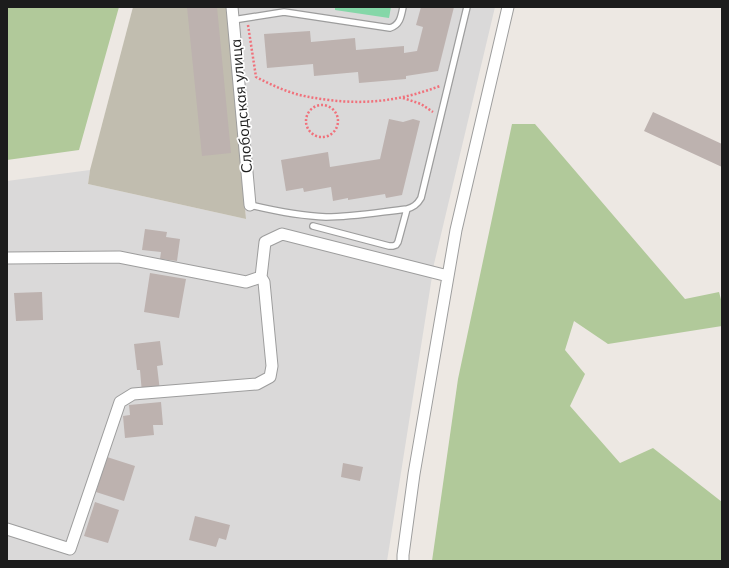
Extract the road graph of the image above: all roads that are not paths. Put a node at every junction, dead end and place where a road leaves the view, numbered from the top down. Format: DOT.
graph roads {
  1 [pos="232,7"];
  2 [pos="402,7"];
  3 [pos="467,7"];
  4 [pos="508,7"];
  5 [pos="233,20"];
  6 [pos="250,205"];
  7 [pos="406,209"];
  8 [pos="313,226"];
  9 [pos="7,258"];
  10 [pos="448,276"];
  11 [pos="261,277"];
  12 [pos="7,529"];
  13 [pos="403,561"];
  1 -- 5 [label="street, Слободская улица"];
  2 -- 5 [label="lane"];
  3 -- 7 [label="lane"];
  4 -- 10 [label="street"];
  5 -- 6 [label="street, Слободская улица"];
  6 -- 7 [label="lane"];
  7 -- 8 [label="lane"];
  9 -- 11 [label="street"];
  10 -- 11 [label="street"];
  10 -- 13 [label="street"];
  11 -- 12 [label="street"];
}
